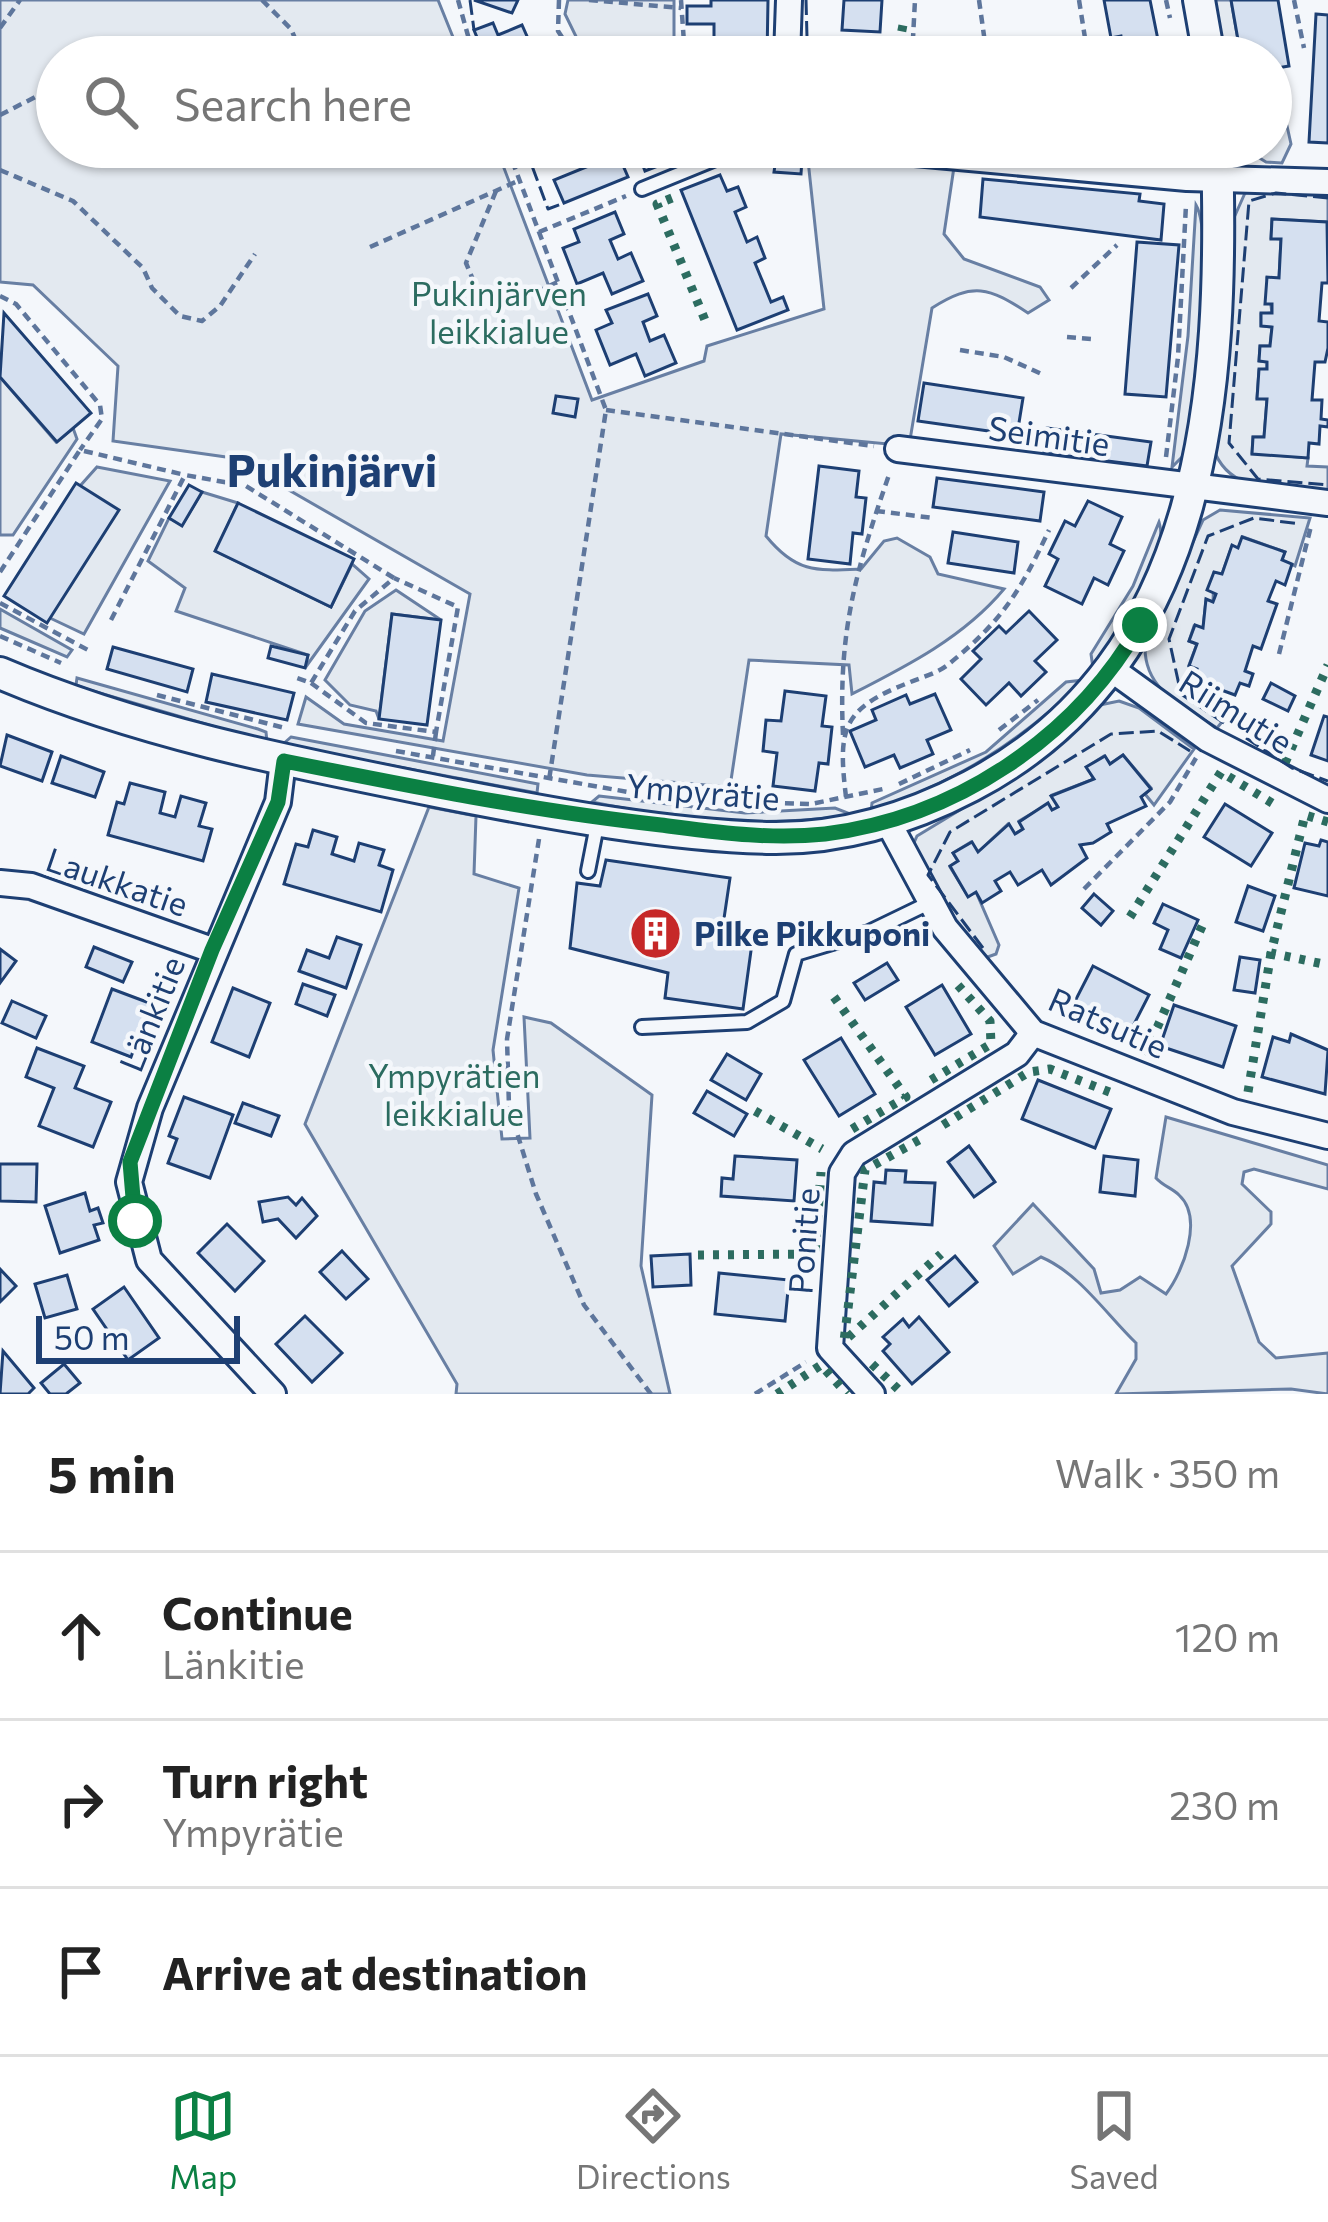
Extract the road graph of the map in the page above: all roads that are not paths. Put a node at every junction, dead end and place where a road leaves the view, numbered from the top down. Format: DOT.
graph roads {
  1 [pos="789,0"];
  2 [pos="1199,0"];
  3 [pos="788,36"];
  4 [pos="1205,36"];
  5 [pos="694,168"];
  6 [pos="1207,168"];
  7 [pos="1215,168"];
  8 [pos="1328,182"];
  9 [pos="642,189"];
  10 [pos="898,449"];
  11 [pos="1177,487"];
  12 [pos="1323,502"];
  13 [pos="1114,671"];
  14 [pos="0,673"];
  15 [pos="284,761"];
  16 [pos="1328,800"];
  17 [pos="598,818"];
  18 [pos="888,822"];
  19 [pos="588,871"];
  20 [pos="0,883"];
  21 [pos="929,903"];
  22 [pos="212,950"];
  23 [pos="642,1027"];
  24 [pos="1033,1033"];
  25 [pos="1328,1136"];
  26 [pos="273,1394"];
  27 [pos="872,1394"];
  1 -- 3 [label="street"];
  2 -- 4 [label="street"];
  5 -- 9 [label="lane"];
  6 -- 11 [label="street, Ympyrätie"];
  7 -- 8 [label="street"];
  10 -- 11 [label="street, Seimitie"];
  11 -- 12 [label="street, Seimitie"];
  11 -- 13 [label="street, Ympyrätie"];
  13 -- 16 [label="street, Riimutie"];
  13 -- 18 [label="street, Ympyrätie"];
  14 -- 15 [label="street, Ympyrätie"];
  15 -- 17 [label="street, Ympyrätie"];
  15 -- 22 [label="street, Länkitie"];
  17 -- 18 [label="street, Ympyrätie"];
  17 -- 19 [label="lane"];
  18 -- 21 [label="street, Ratsutie"];
  20 -- 22 [label="street, Laukkatie"];
  21 -- 23 [label="lane"];
  21 -- 24 [label="street, Ratsutie"];
  22 -- 26 [label="street, Länkitie"];
  24 -- 25 [label="street, Ratsutie"];
  24 -- 27 [label="street, Ponitie"];
}
